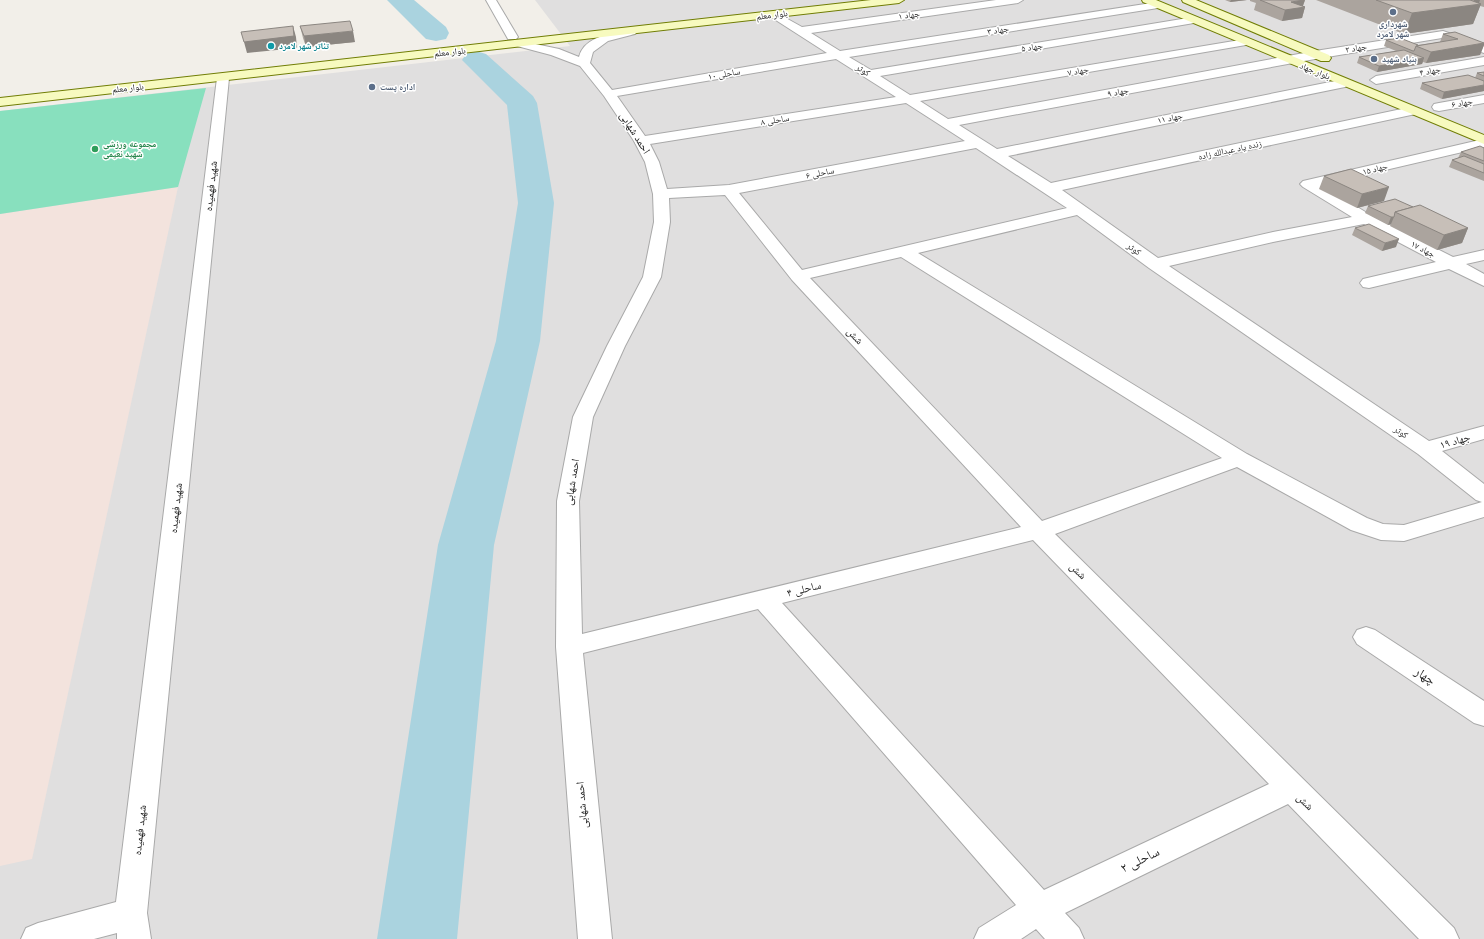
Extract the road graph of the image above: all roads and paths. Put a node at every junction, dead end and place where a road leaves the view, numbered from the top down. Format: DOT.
graph roads {
  1 [pos="491,0"];
  2 [pos="822,0"];
  3 [pos="899,0"];
  4 [pos="1018,0"];
  5 [pos="1187,0"];
  6 [pos="1152,2"];
  7 [pos="775,15"];
  8 [pos="1194,20"];
  9 [pos="801,31"];
  10 [pos="631,32"];
  11 [pos="517,40"];
  12 [pos="1246,42"];
  13 [pos="1484,50"];
  14 [pos="1316,54"];
  15 [pos="838,55"];
  16 [pos="1288,60"];
  17 [pos="1484,61"];
  18 [pos="584,63"];
  19 [pos="1336,63"];
  20 [pos="870,74"];
  21 [pos="1362,74"];
  22 [pos="222,78"];
  23 [pos="1376,80"];
  24 [pos="1345,83"];
  25 [pos="1397,89"];
  26 [pos="0,91"];
  27 [pos="609,94"];
  28 [pos="909,99"];
  29 [pos="1484,100"];
  30 [pos="1425,101"];
  31 [pos="0,102"];
  32 [pos="1439,107"];
  33 [pos="1411,111"];
  34 [pos="1458,115"];
  35 [pos="947,123"];
  36 [pos="1484,140"];
  37 [pos="641,141"];
  38 [pos="979,143"];
  39 [pos="1484,143"];
  40 [pos="995,154"];
  41 [pos="1049,188"];
  42 [pos="729,190"];
  43 [pos="661,194"];
  44 [pos="1079,210"];
  45 [pos="1366,219"];
  46 [pos="903,251"];
  47 [pos="1484,255"];
  48 [pos="1451,263"];
  49 [pos="1154,264"];
  50 [pos="798,276"];
  51 [pos="1484,281"];
  52 [pos="1369,283"];
  53 [pos="1484,432"];
  54 [pos="1426,449"];
  55 [pos="1239,459"];
  56 [pos="1484,495"];
  57 [pos="1484,509"];
  58 [pos="1038,531"];
  59 [pos="763,599"];
  60 [pos="1366,637"];
  61 [pos="569,647"];
  62 [pos="1484,715"];
  63 [pos="1291,788"];
  64 [pos="1039,909"];
  65 [pos="133,926"];
  66 [pos="38,939"];
  67 [pos="595,939"];
  68 [pos="991,939"];
  69 [pos="1067,939"];
  70 [pos="1442,939"];
  1 -- 11 [label="street"];
  2 -- 11 [label="street, بلوار معلم"];
  3 -- 7 [label="street, بلوار معلم"];
  4 -- 9 [label="street, جهاد ۱"];
  5 -- 14 [label="street, بلوار جهاد"];
  6 -- 8 [label="street, بلوار جهاد"];
  6 -- 15 [label="street, جهاد ۳"];
  7 -- 9 [label="street, کوثر"];
  7 -- 10 [label="street, بلوار معلم"];
  8 -- 12 [label="street, بلوار جهاد"];
  8 -- 20 [label="street, جهاد ۵"];
  9 -- 15 [label="street, کوثر"];
  10 -- 11 [label="street, بلوار معلم"];
  10 -- 18 [label="street"];
  11 -- 18 [label="street"];
  11 -- 22 [label="street, بلوار معلم"];
  11 -- 26 [label="street, بلوار معلم"];
  12 -- 16 [label="street, بلوار جهاد"];
  12 -- 28 [label="street, جهاد ۷"];
  13 -- 14 [label="street, جهاد ۲"];
  14 -- 16 [label="street, جهاد ۲"];
  14 -- 19 [label="street, بلوار جهاد"];
  15 -- 20 [label="street, کوثر"];
  15 -- 27 [label="street, ساحلی ۱۰"];
  16 -- 24 [label="street, بلوار جهاد"];
  16 -- 35 [label="street, جهاد ۹"];
  17 -- 23 [label="street, جهاد ۴"];
  18 -- 27 [label="street, احمد شهابی"];
  20 -- 28 [label="street, کوثر"];
  21 -- 23 [label="street"];
  22 -- 31 [label="street, بلوار معلم"];
  22 -- 65 [label="street, شهید فهمیده"];
  23 -- 25 [label="street"];
  24 -- 33 [label="street, بلوار جهاد"];
  24 -- 40 [label="street, جهاد ۱۱"];
  27 -- 37 [label="street, احمد شهابی"];
  28 -- 35 [label="street, کوثر"];
  28 -- 37 [label="street, ساحلی ۸"];
  29 -- 32 [label="street, جهاد ۶"];
  30 -- 32 [label="street"];
  32 -- 34 [label="street"];
  33 -- 36 [label="street, بلوار جهاد"];
  33 -- 41 [label="street, زنده یاد عبدالله زاده"];
  35 -- 38 [label="street, کوثر"];
  37 -- 43 [label="street, احمد شهابی"];
  38 -- 40 [label="street, کوثر"];
  38 -- 42 [label="street, ساحلی ۶"];
  39 -- 45 [label="street, جهاد ۱۵"];
  40 -- 41 [label="street, کوثر"];
  41 -- 44 [label="street, کوثر"];
  42 -- 43 [label="street, ساحلی ۶"];
  42 -- 50 [label="street, شش"];
  43 -- 61 [label="street, احمد شهابی"];
  44 -- 46 [label="street"];
  44 -- 49 [label="street, کوثر"];
  45 -- 48 [label="street, جهاد ۱۷"];
  45 -- 49 [label="street"];
  46 -- 50 [label="street"];
  46 -- 55 [label="street"];
  47 -- 48 [label="street"];
  48 -- 51 [label="street, جهاد ۱۷"];
  48 -- 52 [label="street"];
  49 -- 54 [label="street, کوثر"];
  50 -- 58 [label="street, شش"];
  53 -- 54 [label="street, جهاد ۱۹"];
  54 -- 56 [label="street, کوثر"];
  55 -- 57 [label="street"];
  55 -- 58 [label="street, ساحلی ۴"];
  58 -- 59 [label="street, ساحلی ۴"];
  58 -- 63 [label="street, شش"];
  59 -- 61 [label="street, ساحلی ۴"];
  59 -- 64 [label="street"];
  60 -- 62 [label="street, چهار"];
  61 -- 67 [label="street, احمد شهابی"];
  63 -- 64 [label="street, ساحلی ۲"];
  63 -- 70 [label="street, شش"];
  64 -- 68 [label="street, ساحلی ۲"];
  64 -- 69 [label="street"];
  65 -- 66 [label="street"];
}
